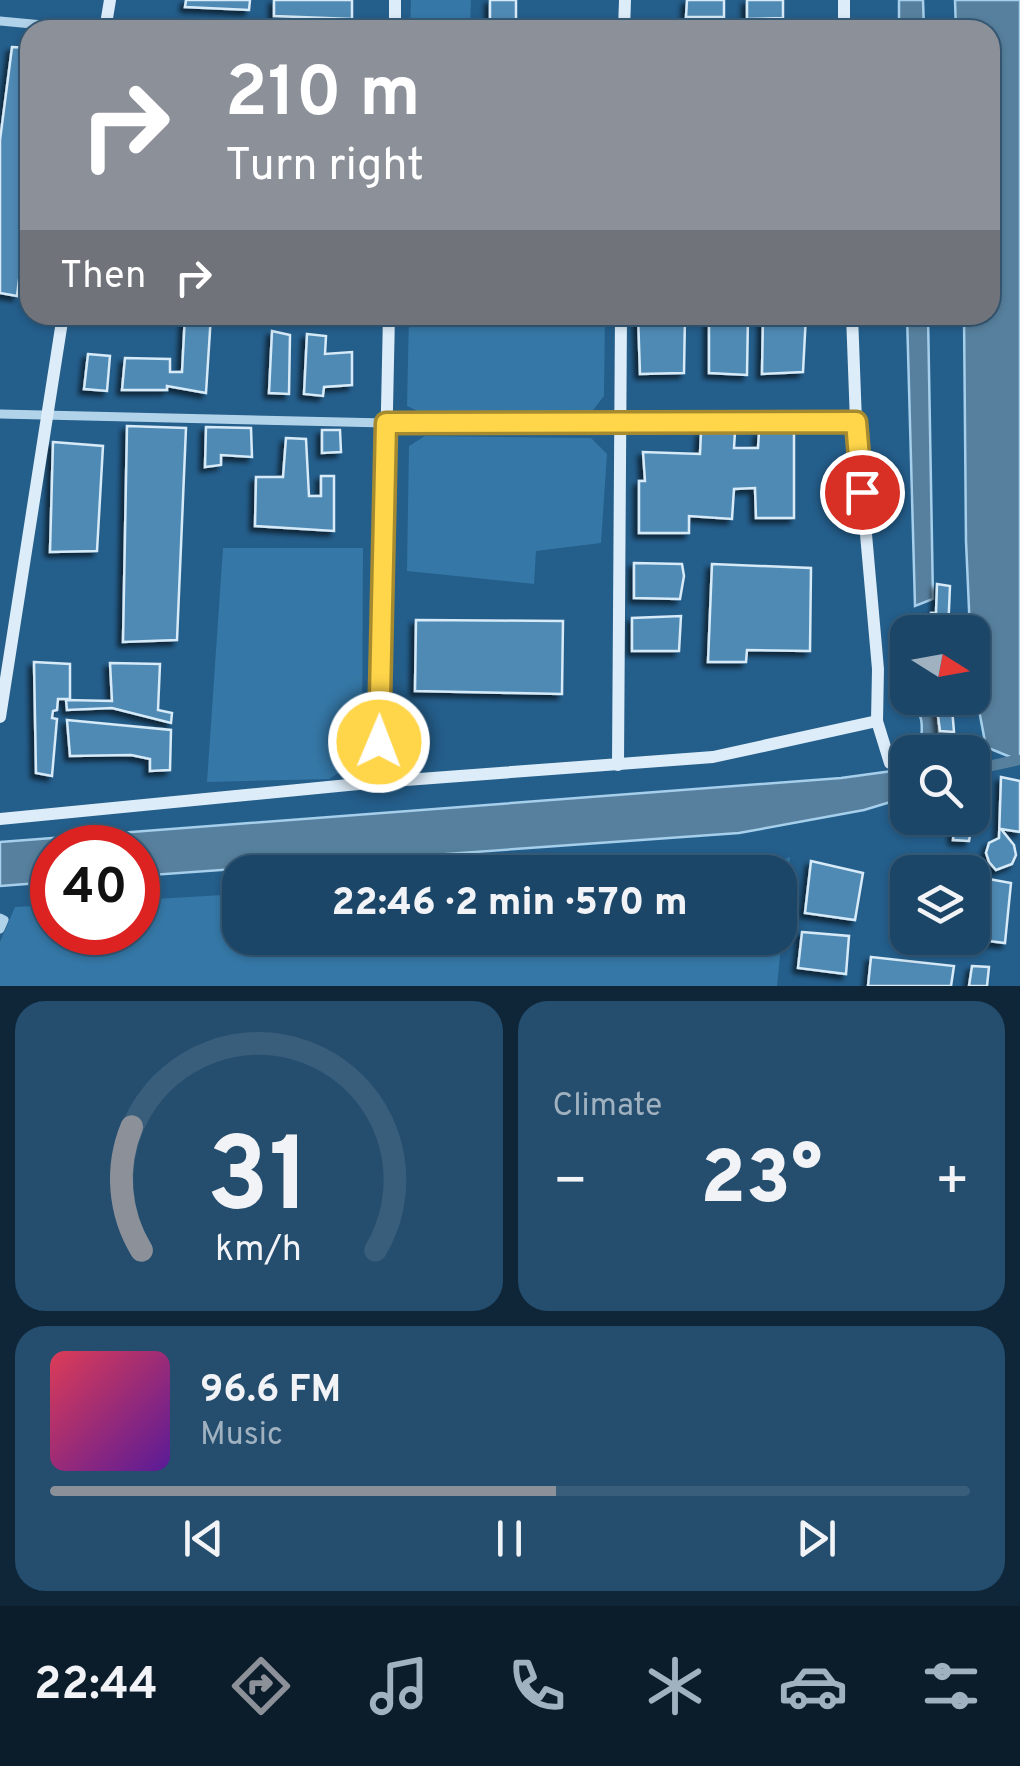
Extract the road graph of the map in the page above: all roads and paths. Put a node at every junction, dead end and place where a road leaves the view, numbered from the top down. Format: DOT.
graph roads {
  1 [pos="61,325"];
  2 [pos="389,325"];
  3 [pos="621,325"];
  4 [pos="852,325"];
  5 [pos="0,414"];
  6 [pos="48,415"];
  7 [pos="856,422"];
  8 [pos="386,423"];
  9 [pos="621,424"];
  10 [pos="0,718"];
  11 [pos="877,721"];
  12 [pos="618,764"];
  13 [pos="890,764"];
  14 [pos="378,782"];
  15 [pos="0,818"];
  16 [pos="0,918"];
  17 [pos="0,929"];
  1 -- 6 [label="street"];
  2 -- 8 [label="street"];
  3 -- 9 [label="street"];
  4 -- 7 [label="street"];
  5 -- 6 [label="street"];
  6 -- 8 [label="street"];
  6 -- 10 [label="street"];
  7 -- 9 [label="street"];
  7 -- 11 [label="street"];
  8 -- 9 [label="street"];
  8 -- 14 [label="street"];
  9 -- 12 [label="street"];
  11 -- 12 [label="street"];
  11 -- 13 [label="street"];
  12 -- 14 [label="street"];
  14 -- 15 [label="street"];
  16 -- 17 [label="street"];
}
